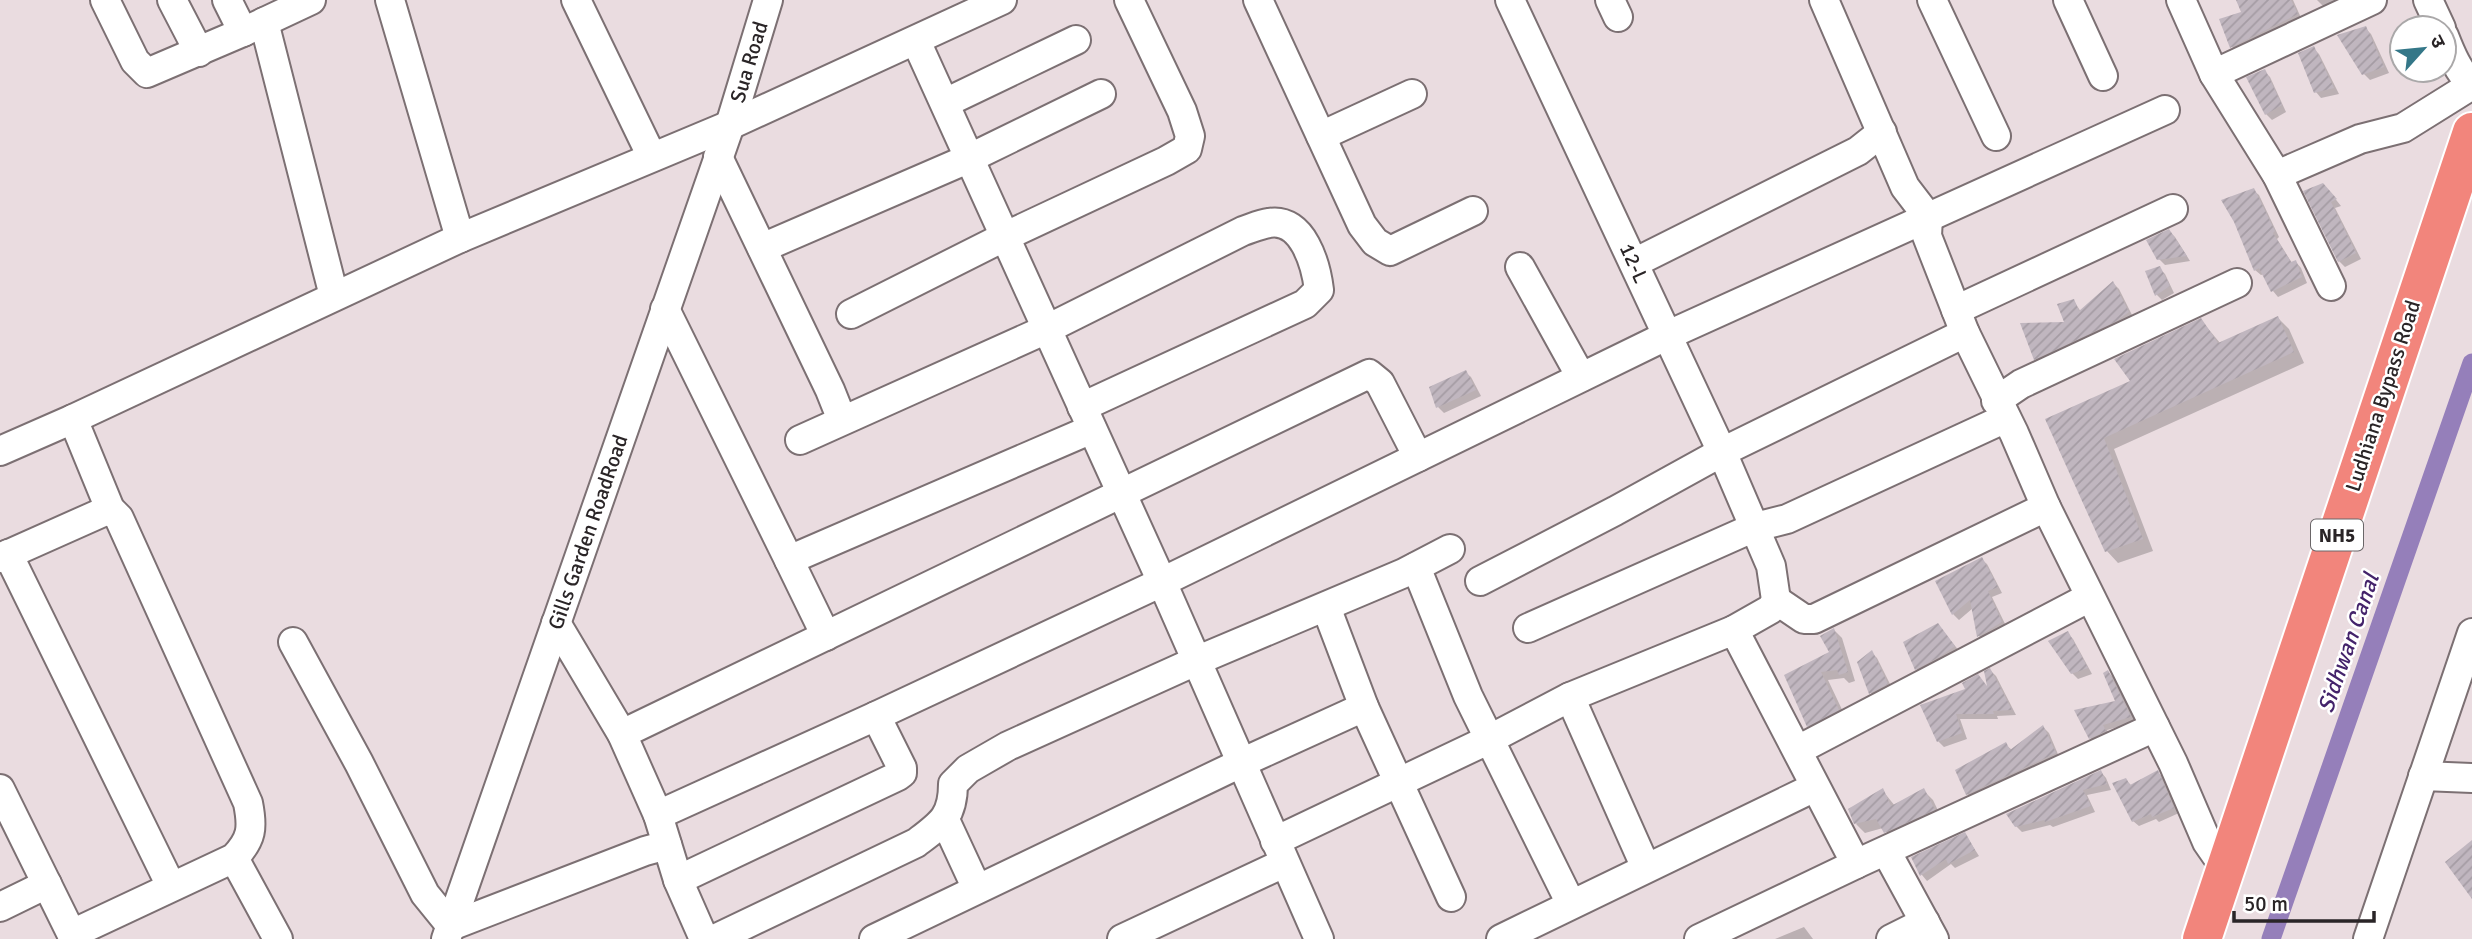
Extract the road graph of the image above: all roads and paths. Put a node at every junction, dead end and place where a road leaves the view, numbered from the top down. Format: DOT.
graph roads {
  1 [pos="105,0"];
  2 [pos="172,0"];
  3 [pos="227,0"];
  4 [pos="311,0"];
  5 [pos="390,0"];
  6 [pos="576,0"];
  7 [pos="768,0"];
  8 [pos="1002,0"];
  9 [pos="1129,0"];
  10 [pos="1258,0"];
  11 [pos="1510,0"];
  12 [pos="1824,0"];
  13 [pos="1933,0"];
  14 [pos="2068,0"];
  15 [pos="2181,0"];
  16 [pos="2372,0"];
  17 [pos="254,27"];
  18 [pos="1076,40"];
  19 [pos="916,41"];
  20 [pos="199,52"];
  21 [pos="2458,67"];
  22 [pos="2214,74"];
  23 [pos="2103,76"];
  24 [pos="2472,85"];
  25 [pos="1101,94"];
  26 [pos="1412,94"];
  27 [pos="945,103"];
  28 [pos="2165,110"];
  29 [pos="730,125"];
  30 [pos="1882,132"];
  31 [pos="2472,132"];
  32 [pos="1321,136"];
  33 [pos="1996,136"];
  34 [pos="652,157"];
  35 [pos="718,157"];
  36 [pos="970,158"];
  37 [pos="2277,175"];
  38 [pos="2472,203"];
  39 [pos="2173,209"];
  40 [pos="1473,211"];
  41 [pos="1928,217"];
  42 [pos="1006,236"];
  43 [pos="460,237"];
  44 [pos="762,248"];
  45 [pos="1634,263"];
  46 [pos="1520,267"];
  47 [pos="2237,283"];
  48 [pos="2331,286"];
  49 [pos="334,296"];
  50 [pos="666,309"];
  51 [pos="851,314"];
  52 [pos="1960,322"];
  53 [pos="1047,328"];
  54 [pos="1666,336"];
  55 [pos="1581,377"];
  56 [pos="2001,410"];
  57 [pos="1087,418"];
  58 [pos="73,419"];
  59 [pos="842,420"];
  60 [pos="800,440"];
  61 [pos="0,451"];
  62 [pos="1722,452"];
  63 [pos="1418,457"];
  64 [pos="1121,493"];
  65 [pos="2046,507"];
  66 [pos="110,509"];
  67 [pos="1755,527"];
  68 [pos="1450,549"];
  69 [pos="4,556"];
  70 [pos="789,560"];
  71 [pos="1416,567"];
  72 [pos="1479,581"];
  73 [pos="1162,582"];
  74 [pos="2090,597"];
  75 [pos="1776,600"];
  76 [pos="1326,607"];
  77 [pos="556,623"];
  78 [pos="1528,628"];
  79 [pos="1734,630"];
  80 [pos="2472,633"];
  81 [pos="826,636"];
  82 [pos="293,642"];
  83 [pos="1196,661"];
  84 [pos="2465,668"];
  85 [pos="1570,697"];
  86 [pos="1364,707"];
  87 [pos="876,716"];
  88 [pos="2155,727"];
  89 [pos="622,734"];
  90 [pos="1490,739"];
  91 [pos="1798,750"];
  92 [pos="1241,763"];
  93 [pos="2423,776"];
  94 [pos="2472,778"];
  95 [pos="1399,781"];
  96 [pos="1815,787"];
  97 [pos="2,800"];
  98 [pos="658,815"];
  99 [pos="945,820"];
  100 [pos="667,845"];
  101 [pos="1886,850"];
  102 [pos="1280,852"];
  103 [pos="234,858"];
  104 [pos="1856,864"];
  105 [pos="2227,865"];
  106 [pos="1646,868"];
  107 [pos="678,880"];
  108 [pos="47,884"];
  109 [pos="170,886"];
  110 [pos="976,889"];
  111 [pos="1451,897"];
  112 [pos="1571,904"];
  113 [pos="0,907"];
  114 [pos="1930,930"];
  115 [pos="448,932"];
  116 [pos="73,937"];
  117 [pos="278,939"];
  118 [pos="704,939"];
  119 [pos="715,939"];
  120 [pos="874,939"];
  121 [pos="1122,939"];
  122 [pos="1319,939"];
  123 [pos="1501,939"];
  124 [pos="1699,939"];
  125 [pos="1891,939"];
  126 [pos="2202,939"];
  127 [pos="2225,939"];
  128 [pos="2368,939"];
  1 -- 20 [label="street"];
  2 -- 20 [label="street"];
  3 -- 17 [label="street"];
  4 -- 17 [label="street"];
  5 -- 43 [label="street"];
  6 -- 34 [label="street"];
  7 -- 29 [label="street, Sua Road"];
  8 -- 19 [label="street"];
  9 -- 42 [label="street"];
  10 -- 32 [label="street"];
  11 -- 45 [label="street, 12-L"];
  12 -- 30 [label="street"];
  13 -- 33 [label="street"];
  14 -- 23 [label="street"];
  15 -- 22 [label="street"];
  16 -- 22 [label="street"];
  17 -- 20 [label="street"];
  17 -- 49 [label="street"];
  18 -- 27 [label="street"];
  19 -- 27 [label="street"];
  19 -- 29 [label="street"];
  21 -- 24 [label="street"];
  22 -- 37 [label="street"];
  24 -- 37 [label="street"];
  25 -- 36 [label="street"];
  26 -- 32 [label="street"];
  27 -- 36 [label="street"];
  28 -- 41 [label="street"];
  29 -- 34 [label="street"];
  29 -- 35 [label="street, Gills Garden RoadRoad"];
  30 -- 41 [label="street"];
  30 -- 45 [label="street"];
  31 -- 105 [label="highway, Ludhiana Bypass Road / NH5"];
  32 -- 40 [label="street"];
  34 -- 43 [label="street"];
  35 -- 44 [label="street"];
  35 -- 50 [label="street, Gills Garden RoadRoad"];
  36 -- 42 [label="street"];
  36 -- 44 [label="street"];
  37 -- 48 [label="street"];
  38 -- 127 [label="highway, Ludhiana Bypass Road / NH5"];
  39 -- 52 [label="street"];
  41 -- 52 [label="street"];
  41 -- 54 [label="street"];
  42 -- 51 [label="street"];
  42 -- 53 [label="street"];
  43 -- 49 [label="street"];
  44 -- 59 [label="street"];
  45 -- 54 [label="street, 12-L"];
  46 -- 55 [label="street"];
  47 -- 56 [label="street"];
  49 -- 58 [label="street"];
  50 -- 70 [label="street"];
  50 -- 77 [label="street, Gills Garden RoadRoad"];
  52 -- 56 [label="street"];
  52 -- 62 [label="street"];
  53 -- 57 [label="street"];
  53 -- 57 [label="street"];
  53 -- 59 [label="street"];
  54 -- 55 [label="street"];
  54 -- 62 [label="street, 12-L"];
  55 -- 63 [label="street"];
  56 -- 65 [label="street"];
  56 -- 67 [label="street"];
  57 -- 64 [label="street"];
  57 -- 70 [label="street"];
  58 -- 61 [label="street"];
  58 -- 66 [label="street"];
  59 -- 60 [label="street"];
  62 -- 67 [label="street, 12-L"];
  62 -- 72 [label="street"];
  63 -- 64 [label="street"];
  63 -- 73 [label="street"];
  64 -- 73 [label="street"];
  64 -- 81 [label="street"];
  65 -- 74 [label="street"];
  65 -- 75 [label="street"];
  66 -- 69 [label="street"];
  66 -- 103 [label="street"];
  67 -- 75 [label="street, 12-L"];
  67 -- 78 [label="street"];
  68 -- 71 [label="street"];
  69 -- 109 [label="street"];
  70 -- 81 [label="street"];
  71 -- 76 [label="street"];
  71 -- 90 [label="street"];
  73 -- 83 [label="street"];
  73 -- 87 [label="street"];
  74 -- 88 [label="street"];
  74 -- 91 [label="street"];
  75 -- 79 [label="street"];
  76 -- 83 [label="street"];
  76 -- 86 [label="street"];
  77 -- 89 [label="street"];
  77 -- 115 [label="street, Gills Garden RoadRoad"];
  79 -- 85 [label="street"];
  79 -- 91 [label="street"];
  80 -- 84 [label="street"];
  81 -- 89 [label="street"];
  82 -- 115 [label="street"];
  83 -- 92 [label="street"];
  83 -- 99 [label="street"];
  84 -- 93 [label="street"];
  85 -- 90 [label="street"];
  85 -- 106 [label="street"];
  86 -- 92 [label="street"];
  86 -- 95 [label="street"];
  87 -- 98 [label="street"];
  87 -- 107 [label="street"];
  88 -- 101 [label="street"];
  88 -- 105 [label="street"];
  89 -- 98 [label="street"];
  90 -- 95 [label="street"];
  90 -- 112 [label="street"];
  91 -- 96 [label="street"];
  92 -- 102 [label="street"];
  92 -- 110 [label="street"];
  93 -- 94 [label="street"];
  93 -- 128 [label="street"];
  95 -- 102 [label="street"];
  95 -- 111 [label="street"];
  96 -- 104 [label="street"];
  96 -- 106 [label="street"];
  97 -- 108 [label="street"];
  98 -- 100 [label="street"];
  99 -- 110 [label="street"];
  99 -- 119 [label="street"];
  100 -- 107 [label="street"];
  100 -- 115 [label="street"];
  101 -- 104 [label="street"];
  101 -- 114 [label="street"];
  102 -- 121 [label="street"];
  102 -- 122 [label="street"];
  103 -- 109 [label="street"];
  103 -- 117 [label="street"];
  104 -- 124 [label="street"];
  105 -- 126 [label="highway, Ludhiana Bypass Road / NH5"];
  106 -- 112 [label="street"];
  107 -- 118 [label="street"];
  108 -- 113 [label="street"];
  108 -- 116 [label="street"];
  109 -- 116 [label="street"];
  110 -- 120 [label="street"];
  112 -- 123 [label="street"];
  114 -- 125 [label="street"];
}
